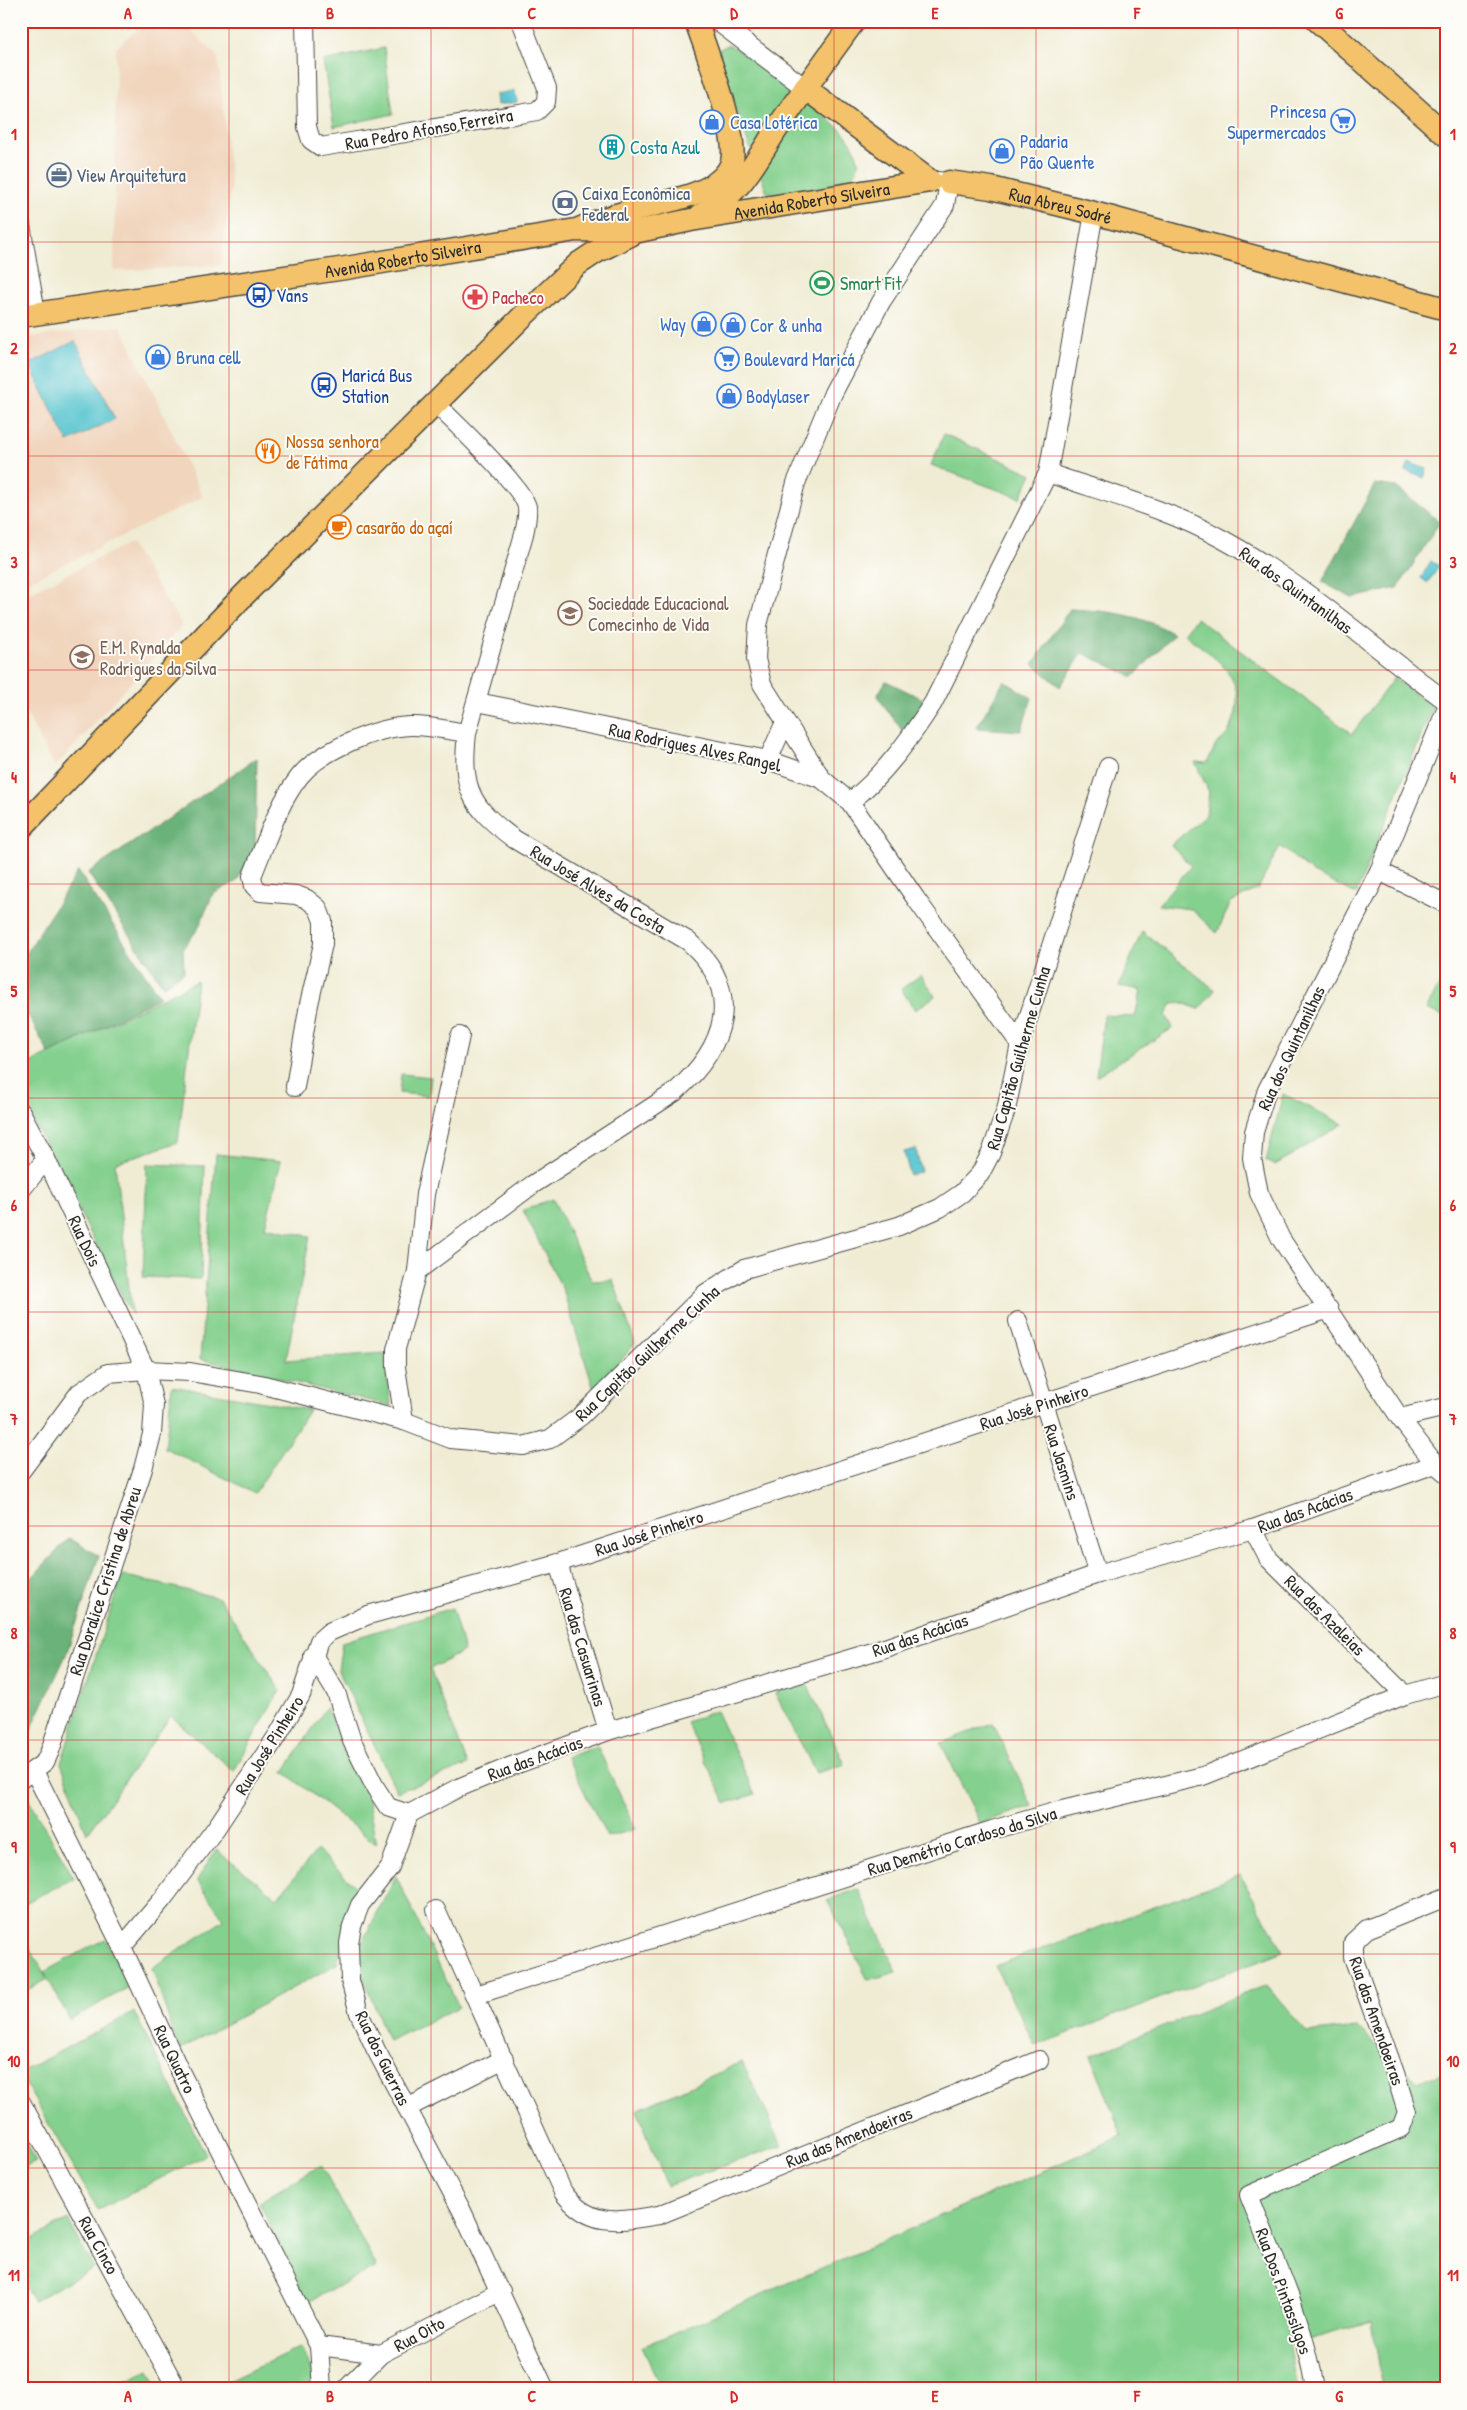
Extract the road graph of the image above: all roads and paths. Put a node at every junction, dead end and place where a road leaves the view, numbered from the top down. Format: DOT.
graph roads {
  1 [pos="305,21"];
  2 [pos="521,21"];
  3 [pos="696,21"];
  4 [pos="716,21"];
  5 [pos="854,21"];
  6 [pos="1318,21"];
  7 [pos="806,88"];
  8 [pos="1446,135"];
  9 [pos="939,181"];
  10 [pos="1094,213"];
  11 [pos="692,220"];
  12 [pos="21,226"];
  13 [pos="576,230"];
  14 [pos="639,231"];
  15 [pos="1446,309"];
  16 [pos="29,315"];
  17 [pos="435,403"];
  18 [pos="1048,473"];
  19 [pos="477,702"];
  20 [pos="1446,702"];
  21 [pos="1446,710"];
  22 [pos="784,722"];
  23 [pos="467,733"];
  24 [pos="768,760"];
  25 [pos="1108,767"];
  26 [pos="822,779"];
  27 [pos="850,802"];
  28 [pos="21,828"];
  29 [pos="1379,871"];
  30 [pos="1446,904"];
  31 [pos="460,1036"];
  32 [pos="1020,1044"];
  33 [pos="295,1087"];
  34 [pos="21,1112"];
  35 [pos="46,1159"];
  36 [pos="21,1190"];
  37 [pos="417,1271"];
  38 [pos="1329,1309"];
  39 [pos="1018,1321"];
  40 [pos="146,1370"];
  41 [pos="1044,1404"];
  42 [pos="1446,1407"];
  43 [pos="1400,1418"];
  44 [pos="404,1421"];
  45 [pos="1441,1468"];
  46 [pos="21,1471"];
  47 [pos="1253,1529"];
  48 [pos="558,1563"];
  49 [pos="1098,1574"];
  50 [pos="314,1654"];
  51 [pos="1446,1683"];
  52 [pos="1406,1694"];
  53 [pos="608,1731"];
  54 [pos="28,1775"];
  55 [pos="409,1814"];
  56 [pos="1446,1897"];
  57 [pos="436,1910"];
  58 [pos="122,1947"];
  59 [pos="476,1995"];
  60 [pos="504,2059"];
  61 [pos="1039,2060"];
  62 [pos="21,2102"];
  63 [pos="407,2108"];
  64 [pos="1249,2195"];
  65 [pos="501,2291"];
  66 [pos="319,2346"];
  67 [pos="381,2354"];
  68 [pos="177,2389"];
  69 [pos="322,2389"];
  70 [pos="346,2389"];
  71 [pos="545,2389"];
  72 [pos="1315,2389"];
  1 -- 2 [label="street, Rua Pedro Afonso Ferreira"];
  3 -- 13 [label="main road, Avenida Roberto Silveira"];
  4 -- 7 [label="street, Rua Abreu Sodré"];
  5 -- 7 [label="main road"];
  6 -- 8 [label="main road"];
  7 -- 9 [label="main road, Rua Abreu Sodré"];
  7 -- 11 [label="main road"];
  9 -- 10 [label="main road, Rua Abreu Sodré"];
  9 -- 11 [label="main road, Avenida Roberto Silveira"];
  9 -- 22 [label="street"];
  10 -- 15 [label="main road, Rua Abreu Sodré"];
  10 -- 18 [label="street"];
  11 -- 14 [label="main road, Avenida Roberto Silveira"];
  12 -- 16 [label="street"];
  13 -- 14 [label="main road, Avenida Roberto Silveira"];
  13 -- 16 [label="main road, Avenida Roberto Silveira"];
  14 -- 17 [label="main road"];
  17 -- 19 [label="street, Rua José Alves da Costa"];
  17 -- 28 [label="main road"];
  18 -- 20 [label="street, Rua dos Quintanilhas"];
  18 -- 27 [label="street"];
  19 -- 23 [label="street, Rua José Alves da Costa"];
  19 -- 24 [label="street, Rua Rodrigues Alves Rangel"];
  21 -- 29 [label="street, Rua dos Quintanilhas"];
  22 -- 24 [label="street"];
  22 -- 26 [label="street"];
  23 -- 33 [label="street"];
  23 -- 37 [label="street, Rua José Alves da Costa"];
  24 -- 26 [label="street, Rua Rodrigues Alves Rangel"];
  25 -- 32 [label="street, Rua Capitão Guilherme Cunha"];
  26 -- 27 [label="street, Rua Rodrigues Alves Rangel"];
  27 -- 32 [label="street, Rua Rodrigues Alves Rangel"];
  29 -- 30 [label="street"];
  29 -- 38 [label="street, Rua dos Quintanilhas"];
  31 -- 37 [label="street"];
  32 -- 44 [label="street, Rua Capitão Guilherme Cunha"];
  34 -- 35 [label="street, Rua Dois"];
  35 -- 36 [label="street"];
  35 -- 40 [label="street, Rua Dois"];
  37 -- 44 [label="street"];
  38 -- 41 [label="street, Rua José Pinheiro"];
  38 -- 43 [label="street, Rua dos Quintanilhas"];
  39 -- 41 [label="street, Rua Jasmins"];
  40 -- 44 [label="street, Rua Capitão Guilherme Cunha"];
  40 -- 46 [label="street, Rua Capitão Guilherme Cunha"];
  40 -- 54 [label="street, Rua Doralice Cristina de Abreu"];
  41 -- 48 [label="street, Rua José Pinheiro"];
  41 -- 49 [label="street, Rua Jasmins"];
  42 -- 43 [label="street"];
  43 -- 45 [label="street, Rua dos Quintanilhas"];
  45 -- 47 [label="street, Rua das Acácias"];
  47 -- 49 [label="street, Rua das Acácias"];
  47 -- 52 [label="street, Rua das Azaleias"];
  48 -- 50 [label="street, Rua José Pinheiro"];
  48 -- 53 [label="street, Rua das Casuarinas"];
  49 -- 53 [label="street, Rua das Acácias"];
  50 -- 55 [label="street"];
  50 -- 58 [label="street, Rua José Pinheiro"];
  51 -- 52 [label="street, Rua Demétrio Cardoso da Silva"];
  52 -- 59 [label="street, Rua Demétrio Cardoso da Silva"];
  53 -- 55 [label="street, Rua das Acácias"];
  54 -- 58 [label="street, Rua Quatro"];
  55 -- 63 [label="street, Rua dos Guerras"];
  56 -- 64 [label="street, Rua das Amendoeiras"];
  57 -- 59 [label="street, Rua das Amendoeiras"];
  58 -- 66 [label="street, Rua Quatro"];
  59 -- 60 [label="street, Rua das Amendoeiras"];
  60 -- 61 [label="street, Rua das Amendoeiras"];
  60 -- 63 [label="street"];
  62 -- 68 [label="street, Rua Cinco"];
  63 -- 65 [label="street, Rua dos Guerras"];
  64 -- 72 [label="street, Rua Dos Pintassilgos"];
  65 -- 67 [label="street, Rua Oito"];
  65 -- 71 [label="street, Rua dos Guerras"];
  66 -- 67 [label="street"];
  66 -- 69 [label="street, Rua Quatro"];
  67 -- 70 [label="street, Rua Oito"];
}
